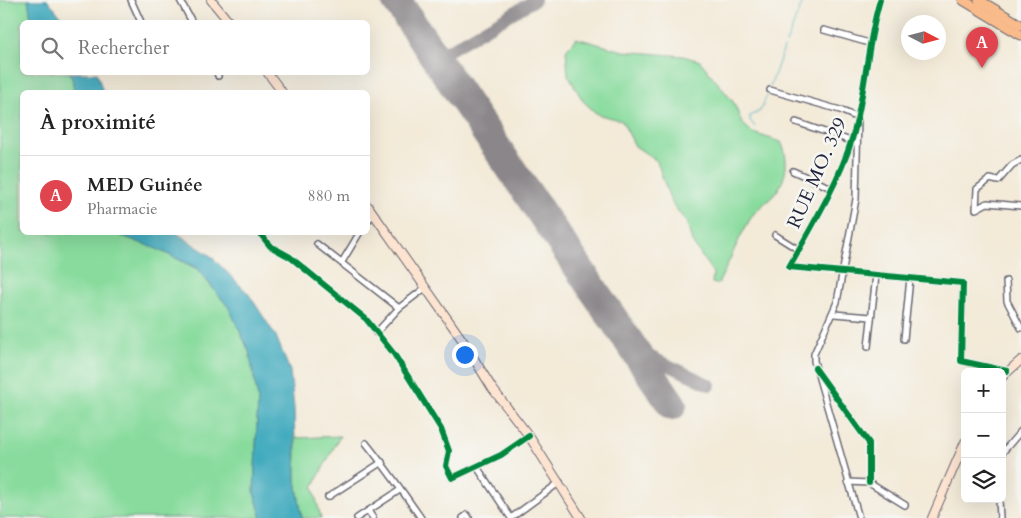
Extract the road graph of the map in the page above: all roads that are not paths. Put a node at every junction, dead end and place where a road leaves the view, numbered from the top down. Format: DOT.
graph roads {
  1 [pos="131,0"];
  2 [pos="180,0"];
  3 [pos="211,0"];
  4 [pos="877,0"];
  5 [pos="963,0"];
  6 [pos="981,0"];
  7 [pos="140,20"];
  8 [pos="191,20"];
  9 [pos="227,20"];
  10 [pos="1021,25"];
  11 [pos="824,30"];
  12 [pos="1021,35"];
  13 [pos="869,43"];
  14 [pos="269,75"];
  15 [pos="280,90"];
  16 [pos="770,90"];
  17 [pos="858,118"];
  18 [pos="796,122"];
  19 [pos="852,141"];
  20 [pos="1021,160"];
  21 [pos="794,171"];
  22 [pos="831,188"];
  23 [pos="1021,206"];
  24 [pos="370,209"];
  25 [pos="373,213"];
  26 [pos="370,218"];
  27 [pos="775,234"];
  28 [pos="261,235"];
  29 [pos="358,235"];
  30 [pos="317,244"];
  31 [pos="799,250"];
  32 [pos="342,262"];
  33 [pos="841,272"];
  34 [pos="876,275"];
  35 [pos="910,278"];
  36 [pos="1006,281"];
  37 [pos="425,288"];
  38 [pos="400,308"];
  39 [pos="834,314"];
  40 [pos="871,316"];
  41 [pos="1021,328"];
  42 [pos="376,333"];
  43 [pos="904,339"];
  44 [pos="868,347"];
  45 [pos="1021,360"];
  46 [pos="815,368"];
  47 [pos="984,368"];
  48 [pos="1006,372"];
  49 [pos="1021,431"];
  50 [pos="529,436"];
  51 [pos="366,443"];
  52 [pos="1006,448"];
  53 [pos="961,451"];
  54 [pos="382,462"];
  55 [pos="477,467"];
  56 [pos="560,482"];
  57 [pos="848,482"];
  58 [pos="869,483"];
  59 [pos="400,490"];
  60 [pos="328,497"];
  61 [pos="999,503"];
  62 [pos="905,505"];
  63 [pos="368,511"];
  64 [pos="357,518"];
  65 [pos="373,518"];
  66 [pos="421,518"];
  67 [pos="463,518"];
  68 [pos="469,518"];
  69 [pos="581,518"];
  70 [pos="859,518"];
  71 [pos="932,518"];
  72 [pos="1000,518"];
  1 -- 7 [label="street"];
  2 -- 8 [label="street"];
  3 -- 9 [label="street"];
  4 -- 13 [label="street, RUE MO. 329"];
  5 -- 12 [label="highway"];
  6 -- 10 [label="highway"];
  11 -- 13 [label="street"];
  13 -- 17 [label="street, RUE MO. 329"];
  14 -- 15 [label="street"];
  16 -- 17 [label="street"];
  17 -- 19 [label="street, RUE MO. 329"];
  17 -- 33 [label="street"];
  18 -- 19 [label="street"];
  19 -- 22 [label="street, RUE MO. 329"];
  20 -- 23 [label="street"];
  21 -- 22 [label="street"];
  22 -- 31 [label="street, RUE MO. 329"];
  24 -- 25 [label="street"];
  25 -- 26 [label="street"];
  25 -- 37 [label="street"];
  27 -- 31 [label="street"];
  28 -- 42 [label="street"];
  29 -- 32 [label="street"];
  30 -- 32 [label="street"];
  31 -- 33 [label="street, RUE MO. 329"];
  32 -- 38 [label="street"];
  33 -- 34 [label="street"];
  33 -- 39 [label="street"];
  34 -- 35 [label="street"];
  34 -- 40 [label="street"];
  35 -- 43 [label="street"];
  35 -- 47 [label="street"];
  36 -- 41 [label="street"];
  37 -- 38 [label="street"];
  37 -- 50 [label="street"];
  38 -- 42 [label="street"];
  39 -- 40 [label="street"];
  39 -- 46 [label="street"];
  40 -- 44 [label="street"];
  42 -- 55 [label="street"];
  45 -- 48 [label="street"];
  46 -- 57 [label="street"];
  46 -- 58 [label="street"];
  49 -- 52 [label="street"];
  50 -- 55 [label="street"];
  50 -- 56 [label="street"];
  51 -- 54 [label="street"];
  53 -- 71 [label="street"];
  54 -- 59 [label="street"];
  54 -- 60 [label="street"];
  55 -- 56 [label="street"];
  56 -- 69 [label="street"];
  57 -- 58 [label="street"];
  57 -- 70 [label="street"];
  58 -- 62 [label="street"];
  59 -- 63 [label="street"];
  59 -- 66 [label="street"];
  61 -- 72 [label="street"];
  63 -- 64 [label="street"];
  63 -- 65 [label="street"];
  67 -- 68 [label="street"];
}
